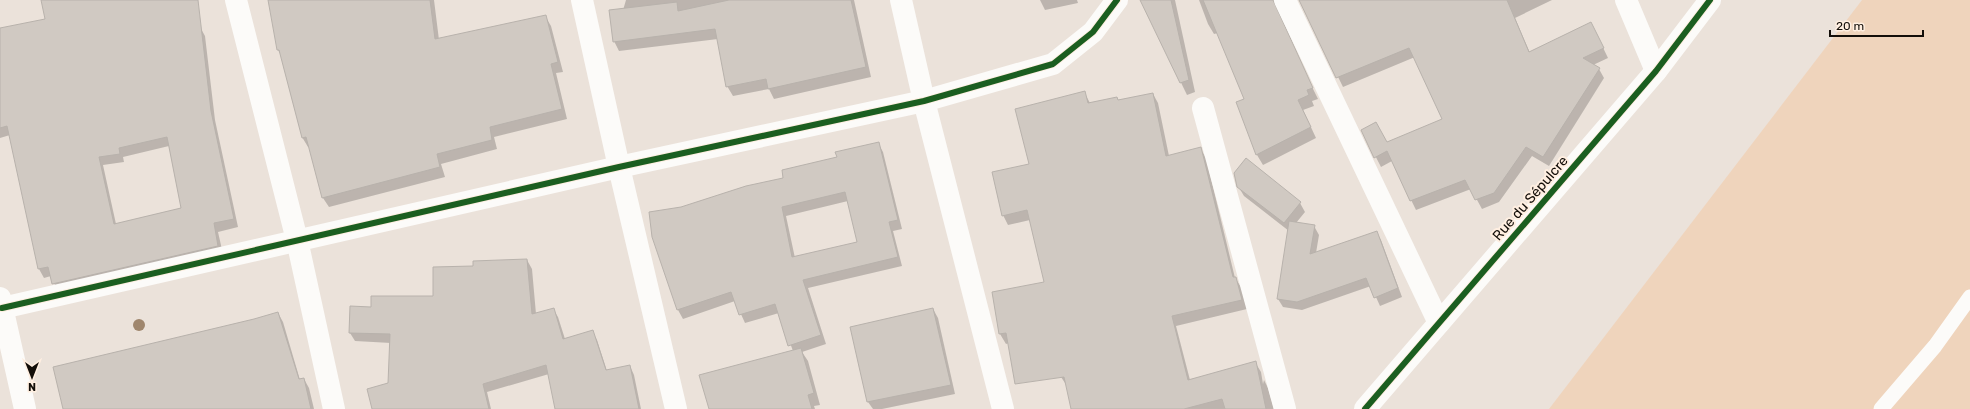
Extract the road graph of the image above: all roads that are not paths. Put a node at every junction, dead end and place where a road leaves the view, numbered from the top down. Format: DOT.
graph roads {
  1 [pos="236,0"];
  2 [pos="582,0"];
  3 [pos="901,0"];
  4 [pos="1117,0"];
  5 [pos="1285,0"];
  6 [pos="1626,0"];
  7 [pos="1710,0"];
  8 [pos="1656,71"];
  9 [pos="924,101"];
  10 [pos="1203,108"];
  11 [pos="619,167"];
  12 [pos="297,240"];
  13 [pos="1970,297"];
  14 [pos="1,303"];
  15 [pos="1439,322"];
  16 [pos="25,409"];
  17 [pos="334,409"];
  18 [pos="676,409"];
  19 [pos="1003,409"];
  20 [pos="1285,409"];
  21 [pos="1365,409"];
  22 [pos="1881,409"];
  1 -- 12 [label="street"];
  2 -- 11 [label="street"];
  3 -- 9 [label="street"];
  4 -- 9 [label="street"];
  5 -- 15 [label="street"];
  6 -- 8 [label="street"];
  7 -- 8 [label="street, Rue du Sépulcre"];
  8 -- 15 [label="street, Rue du Sépulcre"];
  9 -- 11 [label="street"];
  9 -- 19 [label="street"];
  10 -- 20 [label="street"];
  11 -- 12 [label="street"];
  11 -- 18 [label="street"];
  12 -- 14 [label="street"];
  12 -- 17 [label="street"];
  13 -- 22 [label="lane"];
  14 -- 16 [label="street"];
  15 -- 21 [label="street, Rue du Sépulcre"];
}
